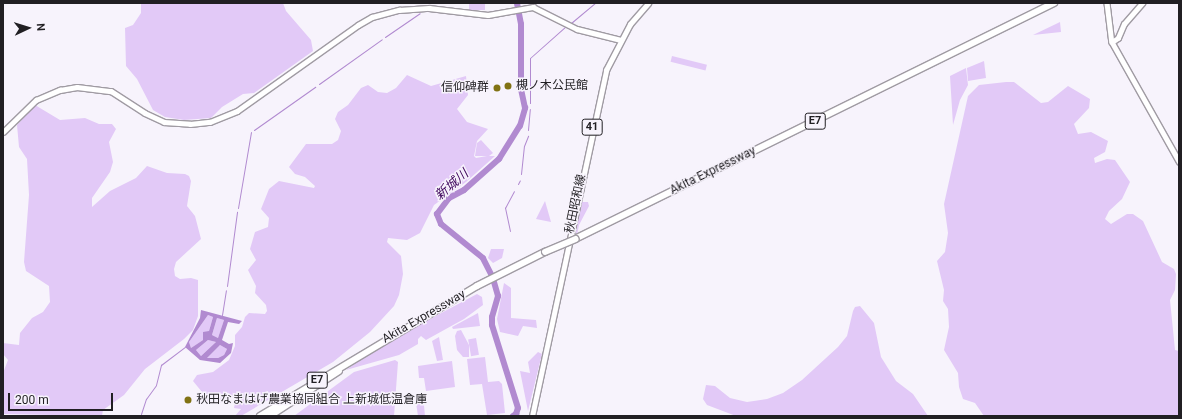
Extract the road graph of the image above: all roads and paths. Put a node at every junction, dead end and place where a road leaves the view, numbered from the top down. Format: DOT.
graph roads {
  1 [pos="648,3"];
  2 [pos="1054,3"];
  3 [pos="1107,3"];
  4 [pos="1142,3"];
  5 [pos="621,40"];
  6 [pos="1112,42"];
  7 [pos="3,132"];
  8 [pos="1179,160"];
  9 [pos="375,346"];
  10 [pos="260,416"];
  11 [pos="270,416"];
  12 [pos="532,416"];
  1 -- 5 [label="main road, 秋田昭和線 / 41"];
  2 -- 9 [label="highway, Akita Expressway / E7, bridge"];
  3 -- 6 [label="street"];
  4 -- 6 [label="street"];
  5 -- 7 [label="street"];
  5 -- 12 [label="main road, 秋田昭和線 / 41"];
  6 -- 8 [label="street"];
  9 -- 10 [label="highway, Akita Expressway / E7"];
  9 -- 11 [label="highway, Akita Expressway / E7"];
}
